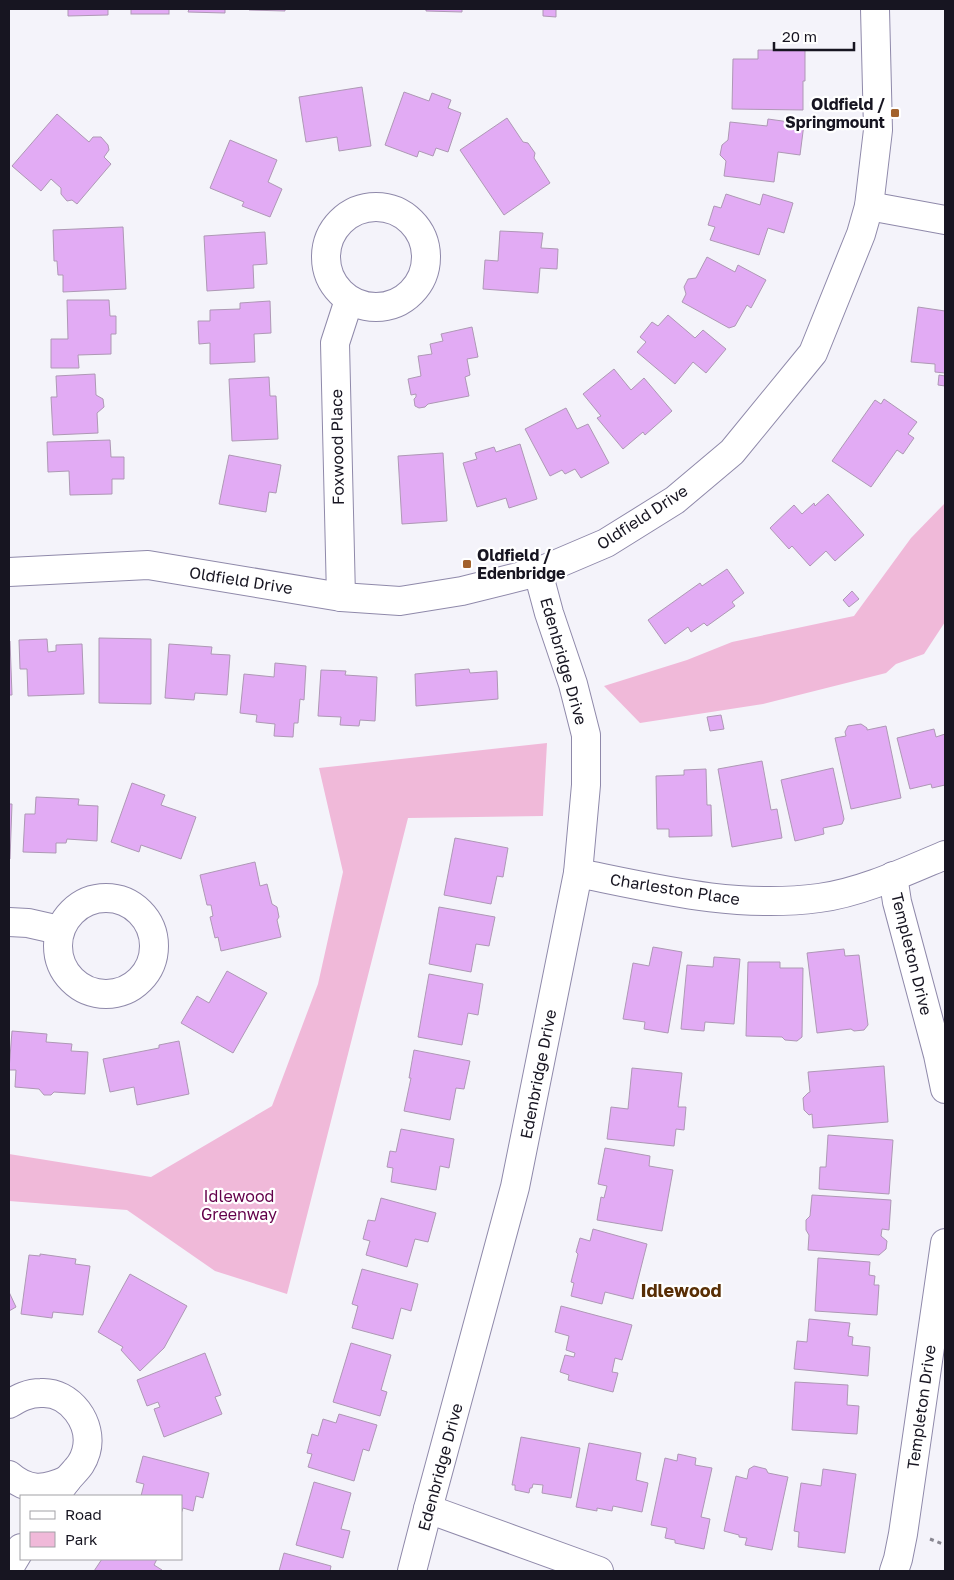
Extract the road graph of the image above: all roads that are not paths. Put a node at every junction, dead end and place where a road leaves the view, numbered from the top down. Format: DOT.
graph roads {
  1 [pos="875,9"];
  2 [pos="869,206"];
  3 [pos="945,220"];
  4 [pos="349,300"];
  5 [pos="9,572"];
  6 [pos="538,572"];
  7 [pos="342,597"];
  8 [pos="945,855"];
  9 [pos="578,873"];
  10 [pos="893,876"];
  11 [pos="9,922"];
  12 [pos="60,930"];
  13 [pos="945,1089"];
  14 [pos="945,1243"];
  15 [pos="9,1404"];
  16 [pos="9,1475"];
  17 [pos="61,1488"];
  18 [pos="428,1509"];
  19 [pos="20,1550"];
  20 [pos="9,1568"];
  21 [pos="412,1571"];
  22 [pos="599,1571"];
  23 [pos="894,1571"];
  1 -- 2 [label="street, Oldfield Drive"];
  2 -- 3 [label="street"];
  2 -- 6 [label="street, Oldfield Drive"];
  4 -- 7 [label="street, Foxwood Place"];
  5 -- 7 [label="street, Oldfield Drive"];
  6 -- 7 [label="street, Oldfield Drive"];
  6 -- 9 [label="street, Edenbridge Drive"];
  8 -- 10 [label="street, Charleston Place"];
  9 -- 10 [label="street, Charleston Place"];
  9 -- 18 [label="street, Edenbridge Drive"];
  10 -- 13 [label="street, Templeton Drive"];
  11 -- 12 [label="street"];
  14 -- 23 [label="street, Templeton Drive"];
  15 -- 17 [label="street"];
  16 -- 17 [label="street"];
  18 -- 21 [label="street, Edenbridge Drive"];
  18 -- 22 [label="street"];
  19 -- 20 [label="street"];
}
